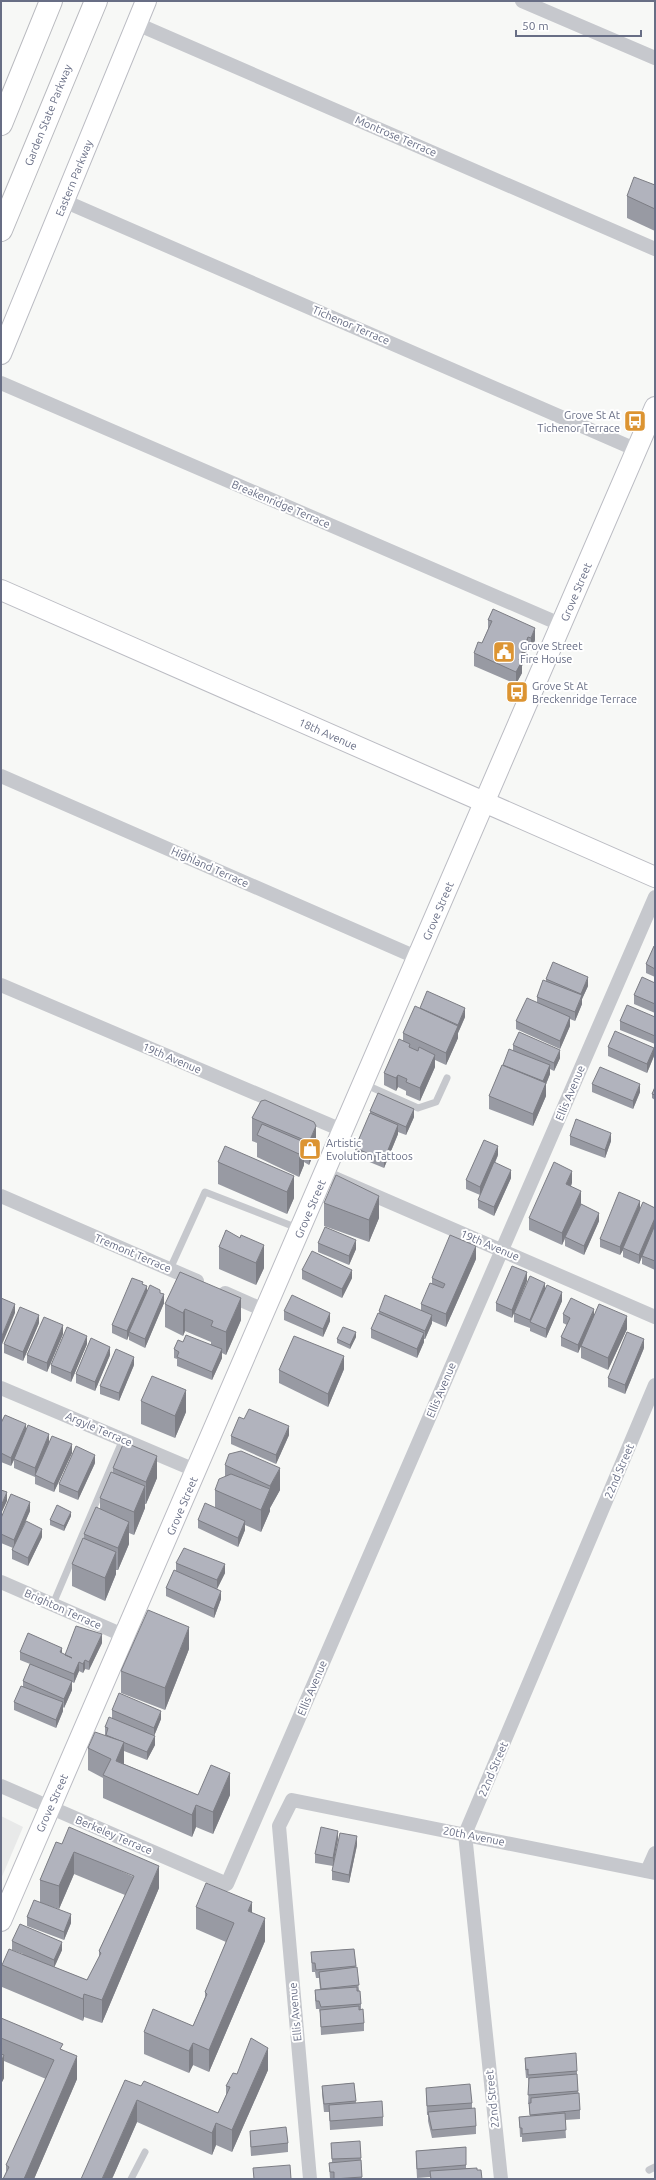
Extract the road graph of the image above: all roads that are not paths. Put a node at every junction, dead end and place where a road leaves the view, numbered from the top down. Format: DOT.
graph roads {
  1 [pos="43,1"];
  2 [pos="51,1"];
  3 [pos="96,1"];
  4 [pos="146,1"];
  5 [pos="522,1"];
  6 [pos="137,24"];
  7 [pos="655,58"];
  8 [pos="10,101"];
  9 [pos="1,124"];
  10 [pos="64,201"];
  11 [pos="1,230"];
  12 [pos="655,249"];
  13 [pos="1,354"];
  14 [pos="1,383"];
  15 [pos="655,407"];
  16 [pos="637,450"];
  17 [pos="1,590"];
  18 [pos="562,625"];
  19 [pos="1,776"];
  20 [pos="485,803"];
  21 [pos="655,877"];
  22 [pos="655,897"];
  23 [pos="418,958"];
  24 [pos="1,985"];
  25 [pos="446,1078"];
  26 [pos="364,1084"];
  27 [pos="344,1131"];
  28 [pos="325,1174"];
  29 [pos="1,1196"];
  30 [pos="301,1229"];
  31 [pos="502,1250"];
  32 [pos="170,1269"];
  33 [pos="266,1311"];
  34 [pos="655,1317"];
  35 [pos="655,1386"];
  36 [pos="1,1388"];
  37 [pos="123,1439"];
  38 [pos="197,1471"];
  39 [pos="1,1582"];
  40 [pos="53,1604"];
  41 [pos="125,1636"];
  42 [pos="1,1786"];
  43 [pos="292,1800"];
  44 [pos="50,1808"];
  45 [pos="465,1834"];
  46 [pos="655,1854"];
  47 [pos="651,1872"];
  48 [pos="227,1884"];
  49 [pos="1,1921"];
  50 [pos="145,2152"];
  51 [pos="131,2179"];
  52 [pos="310,2179"];
  53 [pos="500,2179"];
  1 -- 8 [label="highway"];
  2 -- 8 [label="highway"];
  3 -- 11 [label="highway, Garden State Parkway"];
  4 -- 6 [label="main road, Eastern Parkway"];
  5 -- 7 [label="street"];
  6 -- 10 [label="main road, Eastern Parkway"];
  6 -- 12 [label="street, Montrose Terrace"];
  8 -- 9 [label="highway"];
  10 -- 13 [label="main road, Eastern Parkway"];
  10 -- 16 [label="street, Tichenor Terrace"];
  14 -- 18 [label="street, Breakenridge Terrace"];
  15 -- 16 [label="main road, Grove Street"];
  16 -- 18 [label="main road, Grove Street"];
  17 -- 20 [label="main road, 18th Avenue"];
  18 -- 20 [label="main road, Grove Street"];
  19 -- 23 [label="street, Highland Terrace"];
  20 -- 21 [label="main road, 18th Avenue"];
  20 -- 23 [label="main road, Grove Street"];
  22 -- 31 [label="street, Ellis Avenue"];
  23 -- 26 [label="main road, Grove Street"];
  24 -- 27 [label="street, 19th Avenue"];
  25 -- 26 [label="lane"];
  26 -- 27 [label="main road, Grove Street"];
  27 -- 28 [label="main road, Grove Street"];
  28 -- 30 [label="main road, Grove Street"];
  28 -- 31 [label="street, 19th Avenue"];
  29 -- 32 [label="street, Tremont Terrace"];
  30 -- 32 [label="lane"];
  30 -- 33 [label="main road, Grove Street"];
  31 -- 34 [label="street, 19th Avenue"];
  31 -- 48 [label="street, Ellis Avenue"];
  32 -- 33 [label="street, Tremont Terrace"];
  33 -- 38 [label="main road, Grove Street"];
  35 -- 45 [label="street, 22nd Street"];
  36 -- 37 [label="street, Argyle Terrace"];
  37 -- 38 [label="street, Argyle Terrace"];
  37 -- 40 [label="lane"];
  38 -- 41 [label="main road, Grove Street"];
  39 -- 40 [label="street, Brighton Terrace"];
  40 -- 41 [label="street, Brighton Terrace"];
  41 -- 44 [label="main road, Grove Street"];
  42 -- 44 [label="street, Berkeley Terrace"];
  43 -- 45 [label="street, 20th Avenue"];
  43 -- 52 [label="street, Ellis Avenue"];
  44 -- 48 [label="street, Berkeley Terrace"];
  44 -- 49 [label="main road, Grove Street"];
  45 -- 47 [label="street, 20th Avenue"];
  45 -- 53 [label="street, 22nd Street"];
  46 -- 47 [label="street"];
  50 -- 51 [label="lane"];
}
